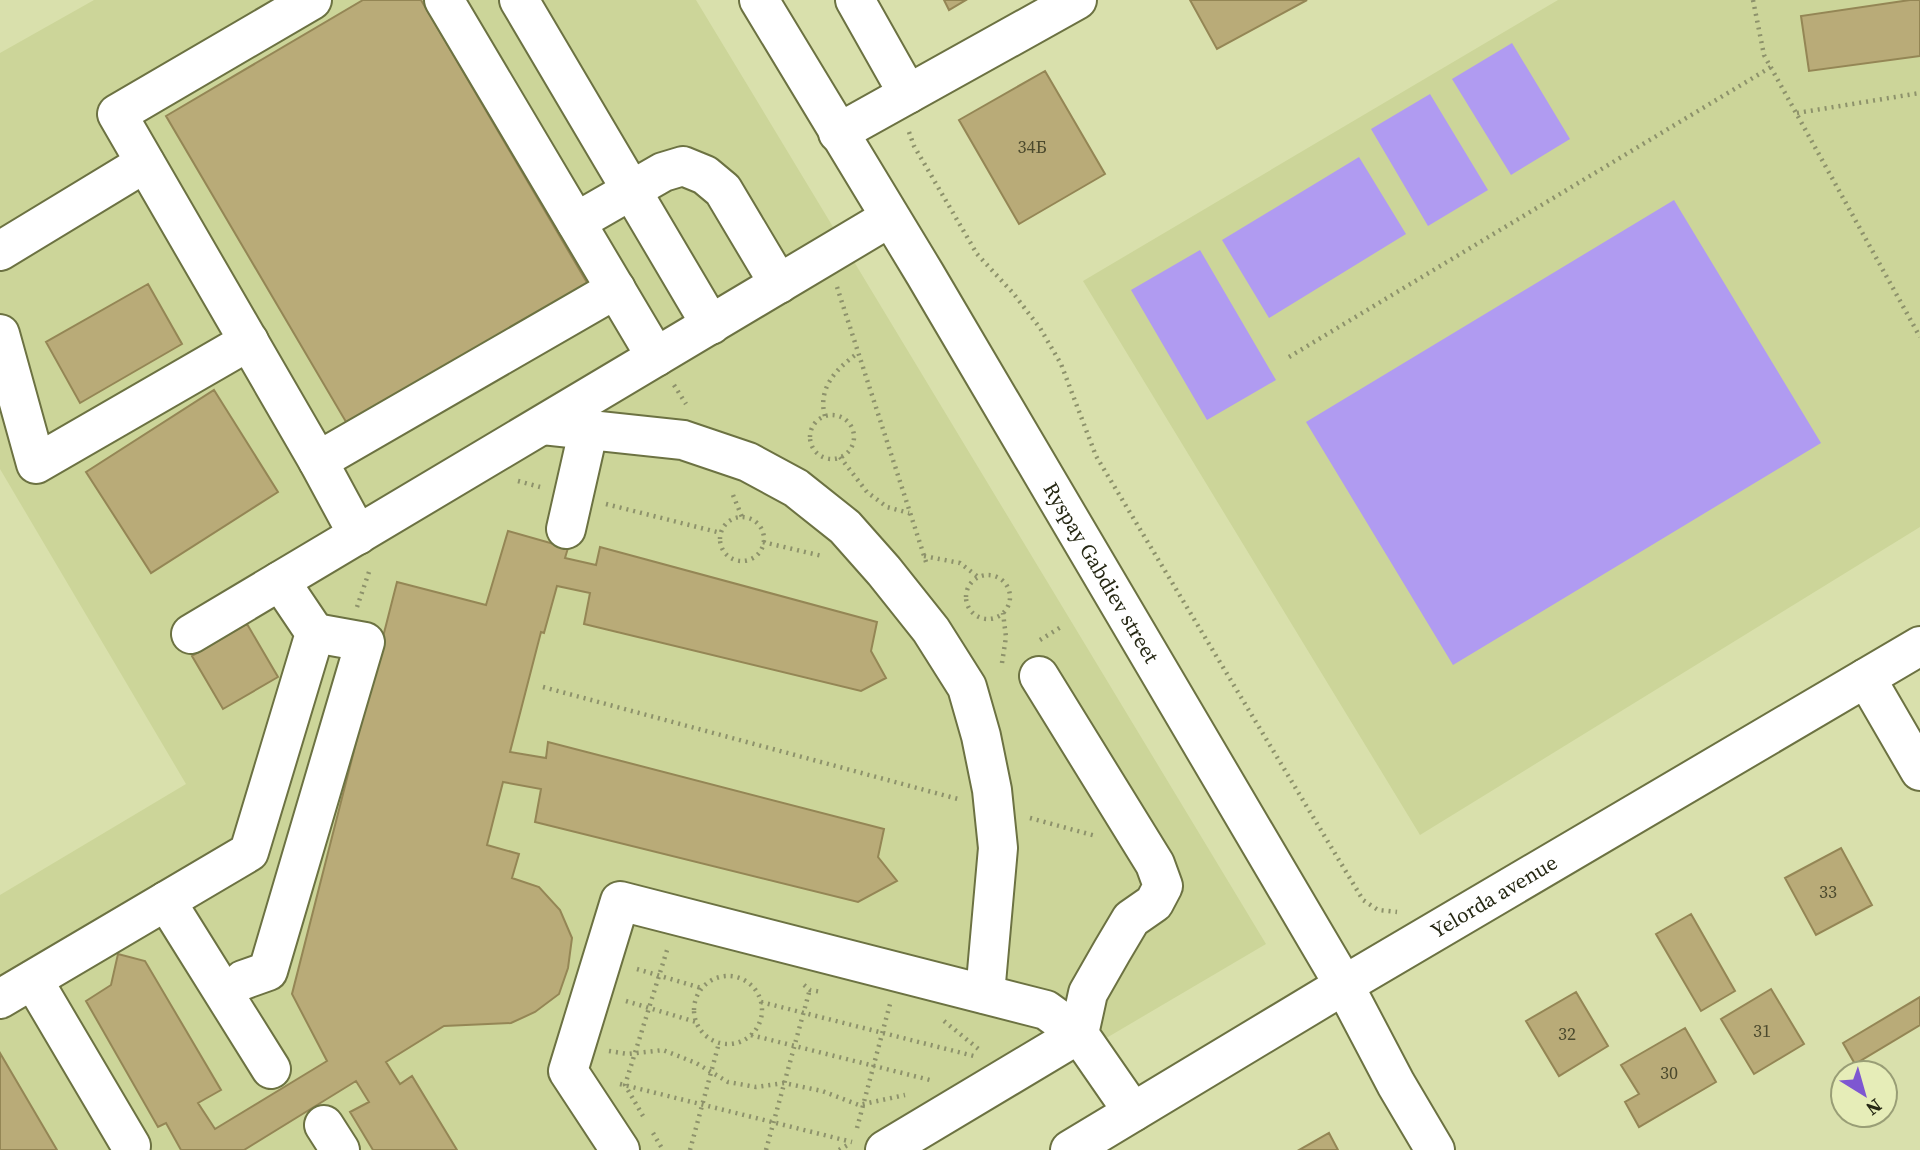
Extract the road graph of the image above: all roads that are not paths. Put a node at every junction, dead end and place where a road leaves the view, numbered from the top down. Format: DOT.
graph roads {
  1 [pos="312,0"];
  2 [pos="519,0"];
  3 [pos="759,0"];
  4 [pos="855,0"];
  5 [pos="1077,0"];
  6 [pos="446,1"];
  7 [pos="908,110"];
  8 [pos="838,133"];
  9 [pos="145,163"];
  10 [pos="632,191"];
  11 [pos="889,218"];
  12 [pos="576,222"];
  13 [pos="0,251"];
  14 [pos="779,284"];
  15 [pos="616,289"];
  16 [pos="711,325"];
  17 [pos="0,334"];
  18 [pos="248,341"];
  19 [pos="656,357"];
  20 [pos="543,425"];
  21 [pos="588,432"];
  22 [pos="318,461"];
  23 [pos="570,512"];
  24 [pos="366,546"];
  25 [pos="280,581"];
  26 [pos="191,634"];
  27 [pos="330,636"];
  28 [pos="1920,646"];
  29 [pos="1039,676"];
  30 [pos="1867,678"];
  31 [pos="1920,771"];
  32 [pos="256,830"];
  33 [pos="304,848"];
  34 [pos="166,901"];
  35 [pos="33,979"];
  36 [pos="243,980"];
  37 [pos="1344,985"];
  38 [pos="985,994"];
  39 [pos="0,999"];
  40 [pos="1079,1034"];
  41 [pos="271,1069"];
  42 [pos="1133,1112"];
  43 [pos="131,1146"];
  44 [pos="620,1150"];
  45 [pos="884,1150"];
  46 [pos="1070,1150"];
  47 [pos="1435,1150"];
  1 -- 9 [label="street"];
  2 -- 10 [label="street"];
  3 -- 8 [label="street, Ryspay Gabdiev street"];
  4 -- 7 [label="street"];
  5 -- 7 [label="street"];
  6 -- 12 [label="street"];
  7 -- 8 [label="street"];
  8 -- 11 [label="street, Ryspay Gabdiev street"];
  9 -- 13 [label="street"];
  9 -- 18 [label="street"];
  10 -- 12 [label="street"];
  10 -- 14 [label="street"];
  10 -- 16 [label="street"];
  11 -- 14 [label="street"];
  11 -- 37 [label="street, Ryspay Gabdiev street"];
  12 -- 15 [label="street"];
  14 -- 16 [label="street"];
  15 -- 19 [label="street"];
  15 -- 22 [label="street"];
  16 -- 19 [label="street"];
  17 -- 18 [label="street"];
  18 -- 22 [label="street"];
  19 -- 20 [label="street"];
  20 -- 21 [label="street"];
  20 -- 24 [label="street"];
  21 -- 23 [label="street"];
  21 -- 38 [label="street"];
  22 -- 24 [label="street"];
  24 -- 25 [label="street"];
  25 -- 26 [label="street"];
  25 -- 27 [label="street"];
  27 -- 32 [label="street"];
  27 -- 33 [label="street"];
  28 -- 30 [label="street, Yelorda avenue"];
  29 -- 40 [label="street"];
  30 -- 31 [label="street"];
  30 -- 37 [label="street, Yelorda avenue"];
  32 -- 33 [label="street"];
  32 -- 34 [label="street"];
  33 -- 36 [label="street"];
  34 -- 35 [label="street"];
  34 -- 41 [label="street"];
  35 -- 39 [label="street"];
  35 -- 43 [label="street"];
  37 -- 42 [label="street, Yelorda avenue"];
  37 -- 47 [label="street, Ryspay Gabdiev street"];
  38 -- 40 [label="street"];
  38 -- 44 [label="street"];
  40 -- 42 [label="street"];
  40 -- 45 [label="street"];
  42 -- 46 [label="street, Yelorda avenue"];
}
